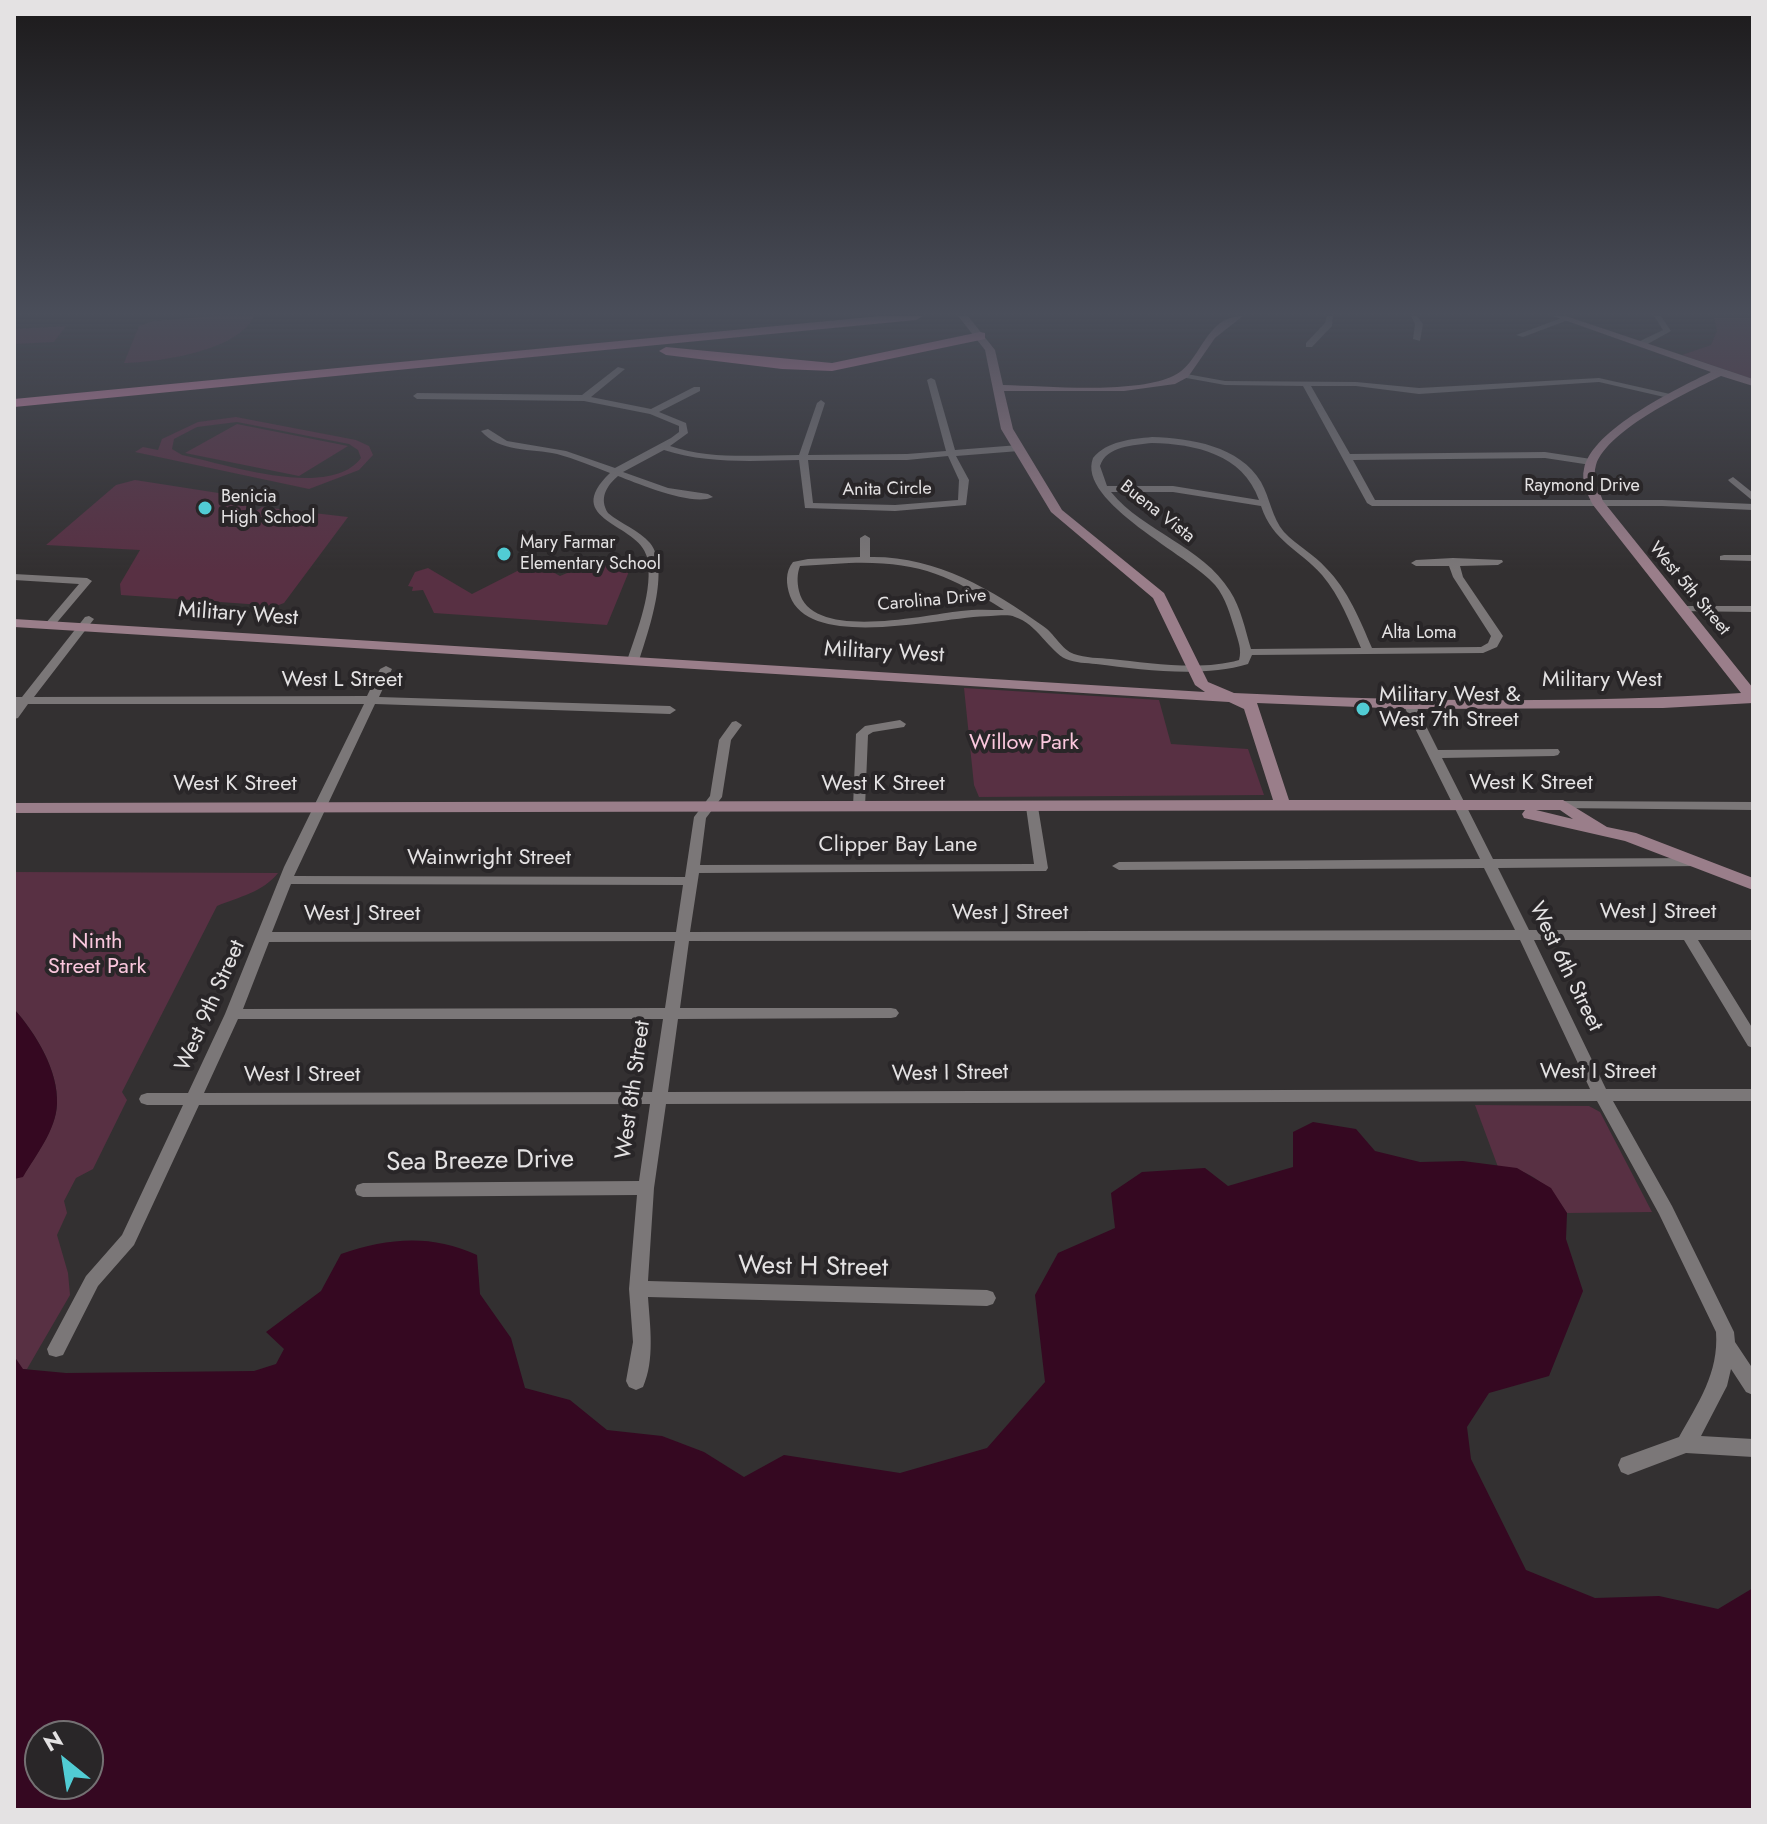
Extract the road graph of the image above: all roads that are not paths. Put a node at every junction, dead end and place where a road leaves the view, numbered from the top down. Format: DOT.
graph roads {
  1 [pos="599,401"];
  2 [pos="673,401"];
  3 [pos="937,401"];
  4 [pos="1000,401"];
  5 [pos="1316,401"];
  6 [pos="1664,401"];
  7 [pos="821,403"];
  8 [pos="652,412"];
  9 [pos="485,431"];
  10 [pos="664,447"];
  11 [pos="1019,448"];
  12 [pos="951,454"];
  13 [pos="803,457"];
  14 [pos="1348,457"];
  15 [pos="1591,462"];
  16 [pos="617,473"];
  17 [pos="1733,480"];
  18 [pos="1104,489"];
  19 [pos="708,497"];
  20 [pos="1753,498"];
  21 [pos="1597,502"];
  22 [pos="1262,503"];
  23 [pos="1753,507"];
  24 [pos="865,538"];
  25 [pos="1724,558"];
  26 [pos="1753,558"];
  27 [pos="865,561"];
  28 [pos="1453,561"];
  29 [pos="1498,562"];
  30 [pos="1416,563"];
  31 [pos="14,577"];
  32 [pos="1682,609"];
  33 [pos="1753,609"];
  34 [pos="1016,613"];
  35 [pos="14,614"];
  36 [pos="54,621"];
  37 [pos="14,623"];
  38 [pos="86,623"];
  39 [pos="1247,652"];
  40 [pos="1368,652"];
  41 [pos="634,657"];
  42 [pos="1192,667"];
  43 [pos="386,669"];
  44 [pos="1202,685"];
  45 [pos="1753,697"];
  46 [pos="1237,698"];
  47 [pos="1407,699"];
  48 [pos="371,700"];
  49 [pos="19,701"];
  50 [pos="670,710"];
  51 [pos="14,715"];
  52 [pos="900,724"];
  53 [pos="736,725"];
  54 [pos="1554,752"];
  55 [pos="1436,754"];
  56 [pos="1563,805"];
  57 [pos="1591,805"];
  58 [pos="320,806"];
  59 [pos="1753,806"];
  60 [pos="859,807"];
  61 [pos="1032,807"];
  62 [pos="1283,807"];
  63 [pos="1461,807"];
  64 [pos="1488,807"];
  65 [pos="14,808"];
  66 [pos="706,808"];
  67 [pos="1600,828"];
  68 [pos="1699,862"];
  69 [pos="1119,866"];
  70 [pos="1490,866"];
  71 [pos="692,875"];
  72 [pos="286,880"];
  73 [pos="1753,884"];
  74 [pos="1526,935"];
  75 [pos="1688,935"];
  76 [pos="1753,935"];
  77 [pos="681,936"];
  78 [pos="266,937"];
  79 [pos="669,1013"];
  80 [pos="891,1013"];
  81 [pos="233,1014"];
  82 [pos="1753,1042"];
  83 [pos="1753,1095"];
  84 [pos="1602,1096"];
  85 [pos="658,1097"];
  86 [pos="195,1098"];
  87 [pos="147,1099"];
  88 [pos="646,1188"];
  89 [pos="363,1190"];
  90 [pos="638,1289"];
  91 [pos="987,1298"];
  92 [pos="1726,1344"];
  93 [pos="56,1349"];
  94 [pos="636,1381"];
  95 [pos="1753,1386"];
  96 [pos="1686,1444"];
  97 [pos="1753,1448"];
  98 [pos="1628,1465"];
  1 -- 8 [label="street"];
  2 -- 8 [label="street"];
  3 -- 12 [label="street"];
  4 -- 11 [label="street"];
  5 -- 14 [label="street"];
  6 -- 15 [label="street"];
  7 -- 13 [label="street"];
  8 -- 10 [label="street"];
  9 -- 16 [label="street"];
  10 -- 13 [label="street"];
  10 -- 16 [label="street"];
  11 -- 12 [label="street"];
  11 -- 42 [label="street"];
  12 -- 13 [label="street"];
  12 -- 13 [label="street, Anita Circle"];
  14 -- 15 [label="street"];
  14 -- 21 [label="street, Raymond Drive"];
  15 -- 21 [label="street"];
  16 -- 19 [label="street"];
  16 -- 41 [label="street"];
  17 -- 20 [label="street"];
  18 -- 22 [label="street"];
  18 -- 22 [label="street, Buena Vista"];
  18 -- 39 [label="street, Buena Vista"];
  21 -- 23 [label="street, Raymond Drive"];
  21 -- 32 [label="street, West 5th Street"];
  22 -- 40 [label="street, Buena Vista"];
  24 -- 27 [label="street"];
  25 -- 26 [label="street"];
  27 -- 34 [label="street, Carolina Drive"];
  27 -- 34 [label="street, Carolina Drive"];
  28 -- 29 [label="street"];
  28 -- 30 [label="street"];
  28 -- 40 [label="street, Alta Loma"];
  31 -- 36 [label="street"];
  32 -- 33 [label="street"];
  32 -- 45 [label="street, West 5th Street"];
  34 -- 42 [label="street, Carolina Drive"];
  35 -- 36 [label="street, Military West"];
  36 -- 37 [label="street, Military West"];
  36 -- 38 [label="street, Military West"];
  38 -- 41 [label="street, Military West"];
  38 -- 49 [label="street"];
  39 -- 40 [label="street, Alta Loma"];
  39 -- 42 [label="street"];
  41 -- 44 [label="street, Military West"];
  41 -- 46 [label="street, Military West"];
  42 -- 44 [label="street"];
  43 -- 48 [label="street, West 9th Street"];
  44 -- 46 [label="street"];
  44 -- 47 [label="street, Military West"];
  45 -- 47 [label="street, Military West"];
  46 -- 47 [label="street, Military West"];
  46 -- 62 [label="street"];
  47 -- 55 [label="street, West 6th Street"];
  48 -- 49 [label="street, West L Street"];
  48 -- 50 [label="street, West L Street"];
  48 -- 58 [label="street, West 9th Street"];
  49 -- 51 [label="street"];
  52 -- 60 [label="street"];
  53 -- 66 [label="street, West 8th Street"];
  54 -- 55 [label="street"];
  55 -- 63 [label="street, West 6th Street"];
  56 -- 57 [label="street, West K Street"];
  56 -- 64 [label="street, West K Street"];
  56 -- 67 [label="street"];
  57 -- 59 [label="street, West K Street"];
  57 -- 67 [label="street"];
  58 -- 65 [label="street, West K Street"];
  58 -- 66 [label="street, West K Street"];
  58 -- 72 [label="street, West 9th Street"];
  60 -- 61 [label="street, West K Street"];
  60 -- 66 [label="street, West K Street"];
  61 -- 62 [label="street, West K Street"];
  61 -- 71 [label="street, Clipper Bay Lane"];
  62 -- 63 [label="street, West K Street"];
  63 -- 64 [label="street, West K Street"];
  63 -- 70 [label="street, West 6th Street"];
  64 -- 67 [label="street"];
  66 -- 71 [label="street, West 8th Street"];
  67 -- 68 [label="street"];
  68 -- 70 [label="street"];
  68 -- 73 [label="street"];
  69 -- 70 [label="street"];
  70 -- 74 [label="street, West 6th Street"];
  71 -- 72 [label="street, Wainwright Street"];
  71 -- 77 [label="street, West 8th Street"];
  72 -- 78 [label="street, West 9th Street"];
  74 -- 75 [label="street, West J Street"];
  74 -- 77 [label="street, West J Street"];
  74 -- 84 [label="street, West 6th Street"];
  75 -- 76 [label="street, West J Street"];
  75 -- 82 [label="street"];
  77 -- 78 [label="street, West J Street"];
  77 -- 79 [label="street, West 8th Street"];
  78 -- 81 [label="street, West 9th Street"];
  79 -- 80 [label="street"];
  79 -- 81 [label="street"];
  79 -- 85 [label="street, West 8th Street"];
  81 -- 86 [label="street, West 9th Street"];
  83 -- 84 [label="street, West I Street"];
  84 -- 85 [label="street, West I Street"];
  84 -- 92 [label="street, West 6th Street"];
  85 -- 86 [label="street, West I Street"];
  85 -- 88 [label="street, West 8th Street"];
  86 -- 87 [label="street, West I Street"];
  86 -- 93 [label="street, West 9th Street"];
  88 -- 89 [label="street, Sea Breeze Drive"];
  88 -- 90 [label="street, West 8th Street"];
  90 -- 91 [label="street, West H Street"];
  90 -- 94 [label="street, West 8th Street"];
  92 -- 95 [label="street, West 6th Street"];
  92 -- 96 [label="street"];
  96 -- 97 [label="street"];
  96 -- 98 [label="street"];
}
